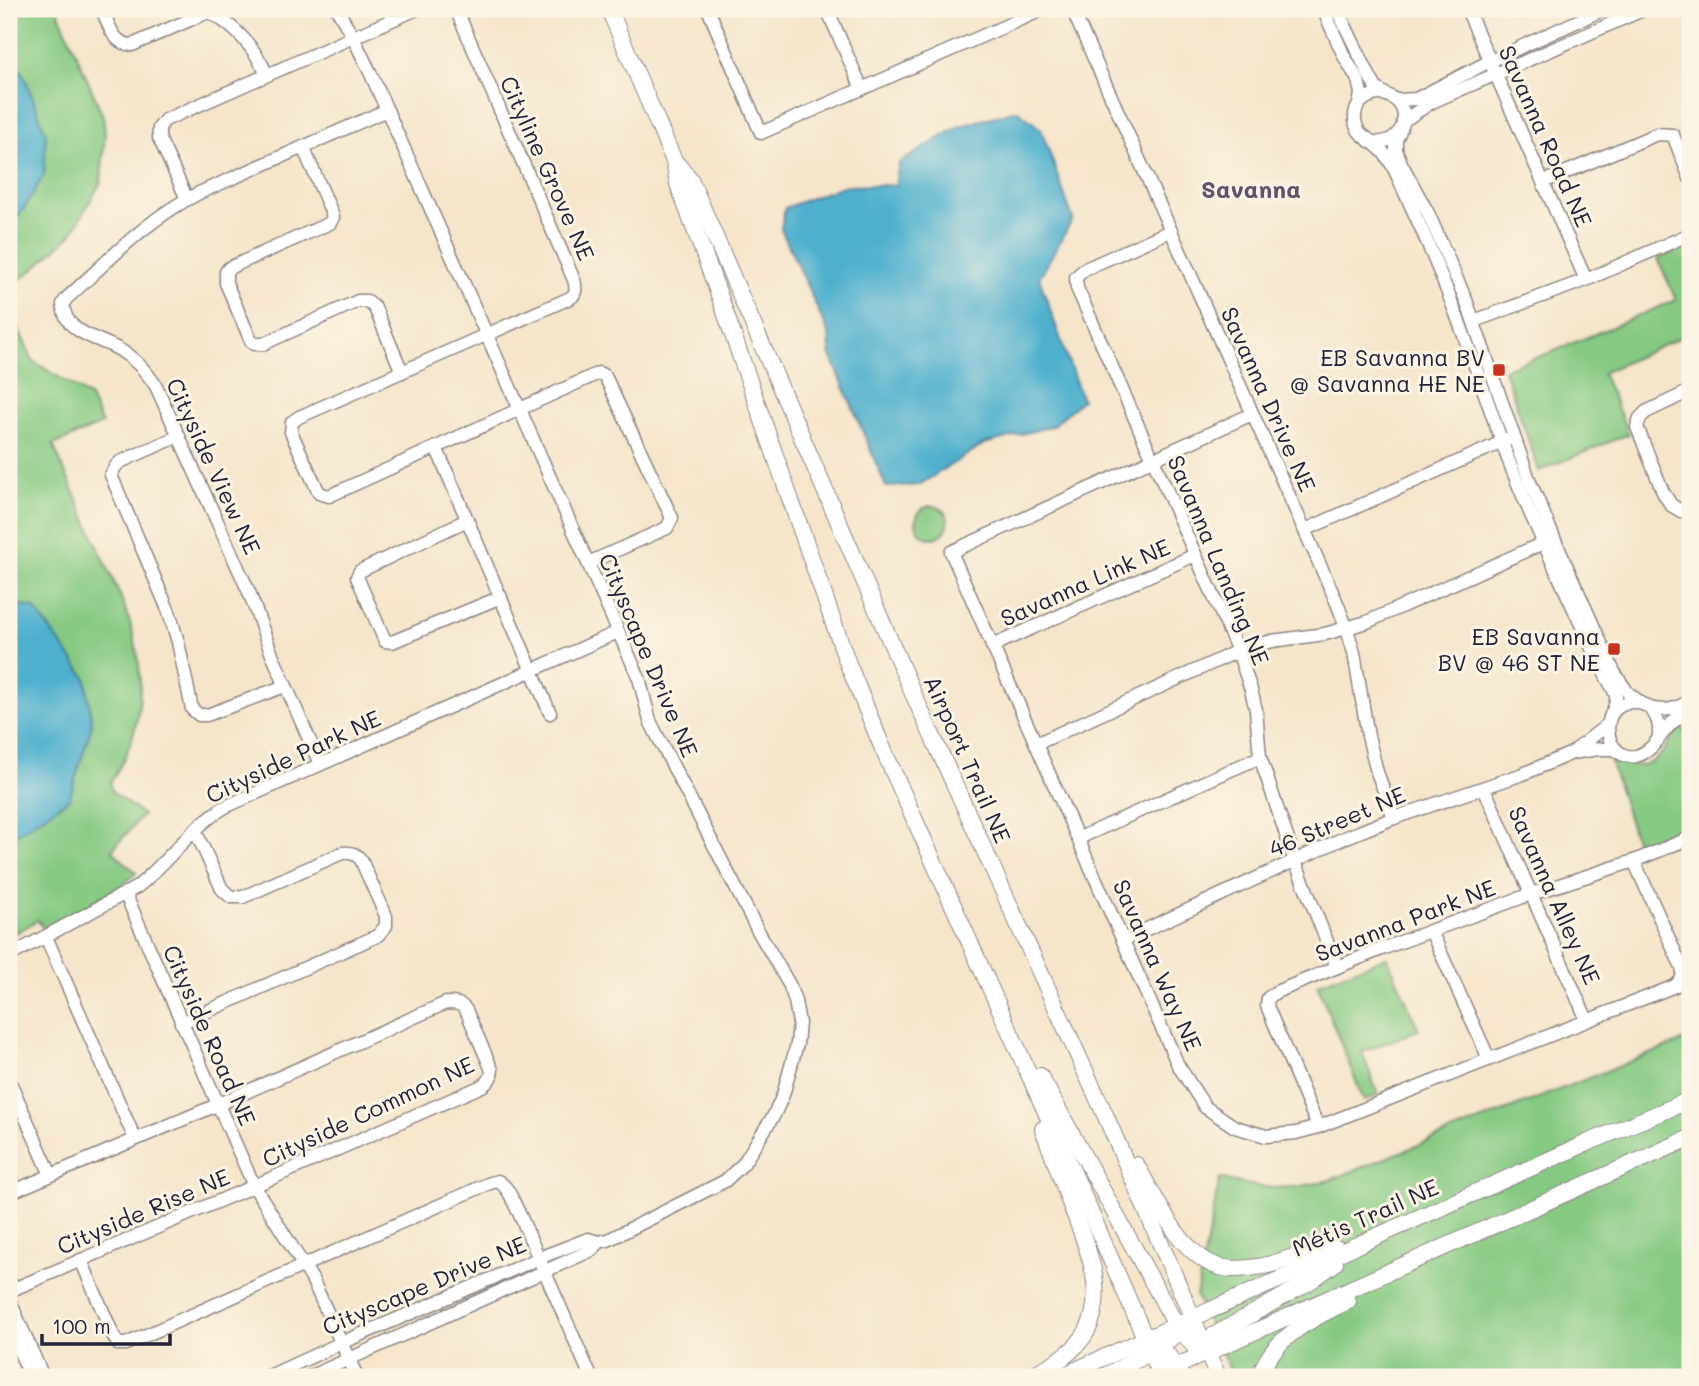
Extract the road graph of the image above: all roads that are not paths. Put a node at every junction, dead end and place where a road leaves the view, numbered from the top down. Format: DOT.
graph roads {
  1 [pos="102,9"];
  2 [pos="337,9"];
  3 [pos="417,9"];
  4 [pos="456,9"];
  5 [pos="608,9"];
  6 [pos="708,9"];
  7 [pos="827,9"];
  8 [pos="1044,9"];
  9 [pos="1072,9"];
  10 [pos="1322,9"];
  11 [pos="1338,9"];
  12 [pos="1467,9"];
  13 [pos="1604,9"];
  14 [pos="1645,9"];
  15 [pos="353,37"];
  16 [pos="1490,61"];
  17 [pos="1495,74"];
  18 [pos="267,75"];
  19 [pos="862,89"];
  20 [pos="1391,98"];
  21 [pos="1359,105"];
  22 [pos="387,110"];
  23 [pos="1401,127"];
  24 [pos="1369,141"];
  25 [pos="303,147"];
  26 [pos="674,161"];
  27 [pos="1690,177"];
  28 [pos="1543,182"];
  29 [pos="187,199"];
  30 [pos="1170,231"];
  31 [pos="1690,234"];
  32 [pos="1586,281"];
  33 [pos="1474,321"];
  34 [pos="486,334"];
  35 [pos="402,372"];
  36 [pos="1690,391"];
  37 [pos="520,410"];
  38 [pos="1252,414"];
  39 [pos="179,436"];
  40 [pos="1508,440"];
  41 [pos="436,447"];
  42 [pos="1153,460"];
  43 [pos="1690,508"];
  44 [pos="467,520"];
  45 [pos="1305,530"];
  46 [pos="1549,541"];
  47 [pos="1195,555"];
  48 [pos="588,563"];
  49 [pos="501,597"];
  50 [pos="1347,629"];
  51 [pos="618,632"];
  52 [pos="992,646"];
  53 [pos="1238,651"];
  54 [pos="532,670"];
  55 [pos="285,686"];
  56 [pos="1690,701"];
  57 [pos="1646,706"];
  58 [pos="1690,712"];
  59 [pos="551,713"];
  60 [pos="1609,721"];
  61 [pos="1658,740"];
  62 [pos="1036,744"];
  63 [pos="1616,749"];
  64 [pos="1572,753"];
  65 [pos="1260,757"];
  66 [pos="320,764"];
  67 [pos="1484,788"];
  68 [pos="1394,818"];
  69 [pos="195,830"];
  70 [pos="1079,838"];
  71 [pos="1690,838"];
  72 [pos="1295,861"];
  73 [pos="1634,861"];
  74 [pos="125,894"];
  75 [pos="1531,894"];
  76 [pos="1432,931"];
  77 [pos="46,937"];
  78 [pos="1123,940"];
  79 [pos="9,956"];
  80 [pos="1337,967"];
  81 [pos="985,976"];
  82 [pos="1587,1020"];
  83 [pos="181,1023"];
  84 [pos="1489,1059"];
  85 [pos="9,1080"];
  86 [pos="1690,1100"];
  87 [pos="217,1105"];
  88 [pos="1107,1119"];
  89 [pos="1318,1127"];
  90 [pos="1690,1138"];
  91 [pos="135,1139"];
  92 [pos="1609,1174"];
  93 [pos="51,1175"];
  94 [pos="254,1186"];
  95 [pos="9,1193"];
  96 [pos="599,1242"];
  97 [pos="1363,1243"];
  98 [pos="539,1258"];
  99 [pos="81,1261"];
  100 [pos="303,1265"];
  101 [pos="545,1271"];
  102 [pos="9,1291"];
  103 [pos="9,1299"];
  104 [pos="1194,1318"];
  105 [pos="9,1328"];
  106 [pos="1179,1328"];
  107 [pos="341,1343"];
  108 [pos="1153,1345"];
  109 [pos="1201,1347"];
  110 [pos="349,1360"];
  111 [pos="1167,1372"];
  112 [pos="31,1377"];
  113 [pos="43,1377"];
  114 [pos="267,1377"];
  115 [pos="309,1377"];
  116 [pos="357,1377"];
  117 [pos="591,1377"];
  118 [pos="1028,1377"];
  119 [pos="1060,1377"];
  120 [pos="1103,1377"];
  121 [pos="1219,1377"];
  122 [pos="1261,1377"];
  1 -- 18 [label="street"];
  2 -- 15 [label="street, Cityscape Drive NE"];
  3 -- 15 [label="street"];
  4 -- 34 [label="street, Cityline Grove NE"];
  5 -- 26 [label="main road, Airport Trail NE"];
  6 -- 19 [label="street"];
  7 -- 19 [label="street"];
  8 -- 19 [label="street"];
  9 -- 30 [label="street, Savanna Drive NE"];
  10 -- 21 [label="street"];
  11 -- 20 [label="street"];
  12 -- 16 [label="street, Savanna Road NE"];
  13 -- 16 [label="street"];
  14 -- 17 [label="street"];
  15 -- 18 [label="street"];
  15 -- 22 [label="street, Cityscape Drive NE"];
  16 -- 17 [label="street, Savanna Road NE"];
  16 -- 20 [label="street"];
  17 -- 23 [label="street"];
  17 -- 28 [label="street, Savanna Road NE"];
  18 -- 29 [label="street"];
  20 -- 21 [label="street"];
  20 -- 23 [label="street"];
  21 -- 24 [label="street"];
  22 -- 25 [label="street, Cityside View NE"];
  22 -- 34 [label="street, Cityscape Drive NE"];
  23 -- 24 [label="street"];
  23 -- 33 [label="street"];
  24 -- 40 [label="street"];
  25 -- 29 [label="street, Cityside View NE"];
  25 -- 35 [label="street"];
  26 -- 81 [label="main road, Airport Trail NE"];
  26 -- 88 [label="main road, Airport Trail NE"];
  27 -- 28 [label="street"];
  28 -- 32 [label="street, Savanna Road NE"];
  29 -- 39 [label="street, Cityside View NE"];
  30 -- 38 [label="street, Savanna Drive NE"];
  30 -- 42 [label="street, Savanna Landing NE"];
  31 -- 32 [label="street"];
  32 -- 33 [label="street"];
  33 -- 40 [label="street"];
  34 -- 35 [label="street, Cityline Grove NE"];
  34 -- 37 [label="street, Cityscape Drive NE"];
  35 -- 41 [label="street, Cityline Grove NE"];
  36 -- 43 [label="street"];
  37 -- 41 [label="street"];
  37 -- 48 [label="street, Cityscape Drive NE"];
  37 -- 48 [label="street"];
  38 -- 42 [label="street, Savanna Way NE"];
  38 -- 45 [label="street, Savanna Drive NE"];
  39 -- 55 [label="street, Cityside View NE"];
  39 -- 55 [label="street"];
  40 -- 45 [label="street"];
  40 -- 46 [label="street"];
  41 -- 44 [label="street"];
  42 -- 47 [label="street, Savanna Landing NE"];
  42 -- 52 [label="street, Savanna Way NE"];
  44 -- 49 [label="street"];
  44 -- 49 [label="street"];
  45 -- 50 [label="street, Savanna Drive NE"];
  46 -- 50 [label="street"];
  46 -- 57 [label="street"];
  46 -- 60 [label="street"];
  47 -- 52 [label="street, Savanna Link NE"];
  47 -- 53 [label="street, Savanna Landing NE"];
  48 -- 51 [label="street, Cityscape Drive NE"];
  49 -- 54 [label="street"];
  50 -- 53 [label="street"];
  50 -- 68 [label="street, Savanna Drive NE"];
  51 -- 54 [label="street, Cityside Park NE"];
  51 -- 96 [label="street, Cityscape Drive NE"];
  52 -- 62 [label="street, Savanna Way NE"];
  53 -- 62 [label="street"];
  53 -- 65 [label="street, Savanna Landing NE"];
  54 -- 59 [label="street"];
  54 -- 66 [label="street, Cityside Park NE"];
  55 -- 66 [label="street, Cityside View NE"];
  56 -- 57 [label="street"];
  57 -- 60 [label="street"];
  57 -- 61 [label="street"];
  58 -- 61 [label="street"];
  60 -- 63 [label="street"];
  60 -- 64 [label="street, 46 Street NE"];
  61 -- 63 [label="street"];
  62 -- 70 [label="street, Savanna Way NE"];
  63 -- 64 [label="street, 46 Street NE"];
  64 -- 67 [label="street, 46 Street NE"];
  65 -- 70 [label="street"];
  65 -- 72 [label="street, Savanna Landing NE"];
  66 -- 69 [label="street, Cityside Park NE"];
  67 -- 68 [label="street, 46 Street NE"];
  67 -- 75 [label="street, Savanna Alley NE"];
  68 -- 72 [label="street, 46 Street NE"];
  69 -- 74 [label="street, Cityside Park NE"];
  69 -- 83 [label="street"];
  70 -- 78 [label="street, Savanna Way NE"];
  71 -- 73 [label="street, Savanna Park NE"];
  72 -- 78 [label="street, 46 Street NE"];
  72 -- 80 [label="street, Savanna Landing NE"];
  73 -- 75 [label="street, Savanna Park NE"];
  73 -- 82 [label="street, Savanna Way NE"];
  74 -- 77 [label="street, Cityside Park NE"];
  74 -- 83 [label="street, Cityside Road NE"];
  75 -- 76 [label="street, Savanna Park NE"];
  75 -- 82 [label="street, Savanna Alley NE"];
  76 -- 80 [label="street, Savanna Park NE"];
  76 -- 84 [label="street"];
  77 -- 79 [label="street, Cityside Park NE"];
  77 -- 91 [label="street"];
  78 -- 89 [label="street, Savanna Way NE"];
  80 -- 89 [label="street, Savanna Park NE"];
  81 -- 106 [label="main road"];
  81 -- 108 [label="main road, Airport Trail NE"];
  81 -- 118 [label="main road"];
  82 -- 84 [label="street, Savanna Way NE"];
  83 -- 87 [label="street, Cityside Road NE"];
  84 -- 89 [label="street, Savanna Way NE"];
  85 -- 93 [label="street"];
  86 -- 97 [label="main road, Métis Trail NE"];
  87 -- 91 [label="street, Cityside Common NE"];
  87 -- 94 [label="street, Cityside Road NE"];
  87 -- 94 [label="street, Cityside Common NE"];
  88 -- 97 [label="main road"];
  88 -- 104 [label="main road, Airport Trail NE"];
  90 -- 92 [label="main road"];
  91 -- 93 [label="street, Cityside Common NE"];
  92 -- 109 [label="main road"];
  92 -- 122 [label="main road"];
  93 -- 95 [label="street, Cityside Common NE"];
  94 -- 99 [label="street, Cityside Rise NE"];
  94 -- 100 [label="street, Cityside Road NE"];
  96 -- 98 [label="street, Cityscape Drive NE"];
  96 -- 101 [label="street, Cityscape Drive NE"];
  97 -- 104 [label="main road, Métis Trail NE"];
  97 -- 109 [label="main road"];
  98 -- 100 [label="street"];
  98 -- 101 [label="street"];
  98 -- 107 [label="street, Cityscape Drive NE"];
  99 -- 100 [label="street"];
  99 -- 102 [label="street, Cityside Rise NE"];
  100 -- 107 [label="street, Cityside Road NE"];
  101 -- 110 [label="street, Cityscape Drive NE"];
  101 -- 117 [label="street"];
  103 -- 113 [label="street"];
  104 -- 106 [label="main road, Métis Trail NE"];
  104 -- 109 [label="main road, Airport Trail NE"];
  105 -- 112 [label="street"];
  106 -- 108 [label="main road, Métis Trail NE"];
  106 -- 109 [label="main road"];
  107 -- 110 [label="street, Cityside Road NE"];
  107 -- 114 [label="street, Cityscape Drive NE"];
  108 -- 111 [label="main road, Airport Trail NE"];
  108 -- 119 [label="main road, Métis Trail NE"];
  108 -- 120 [label="main road"];
  109 -- 111 [label="main road"];
  109 -- 121 [label="main road, Airport Trail NE"];
  110 -- 115 [label="street, Cityscape Drive NE"];
  110 -- 116 [label="street, Cityside Road NE"];
}
